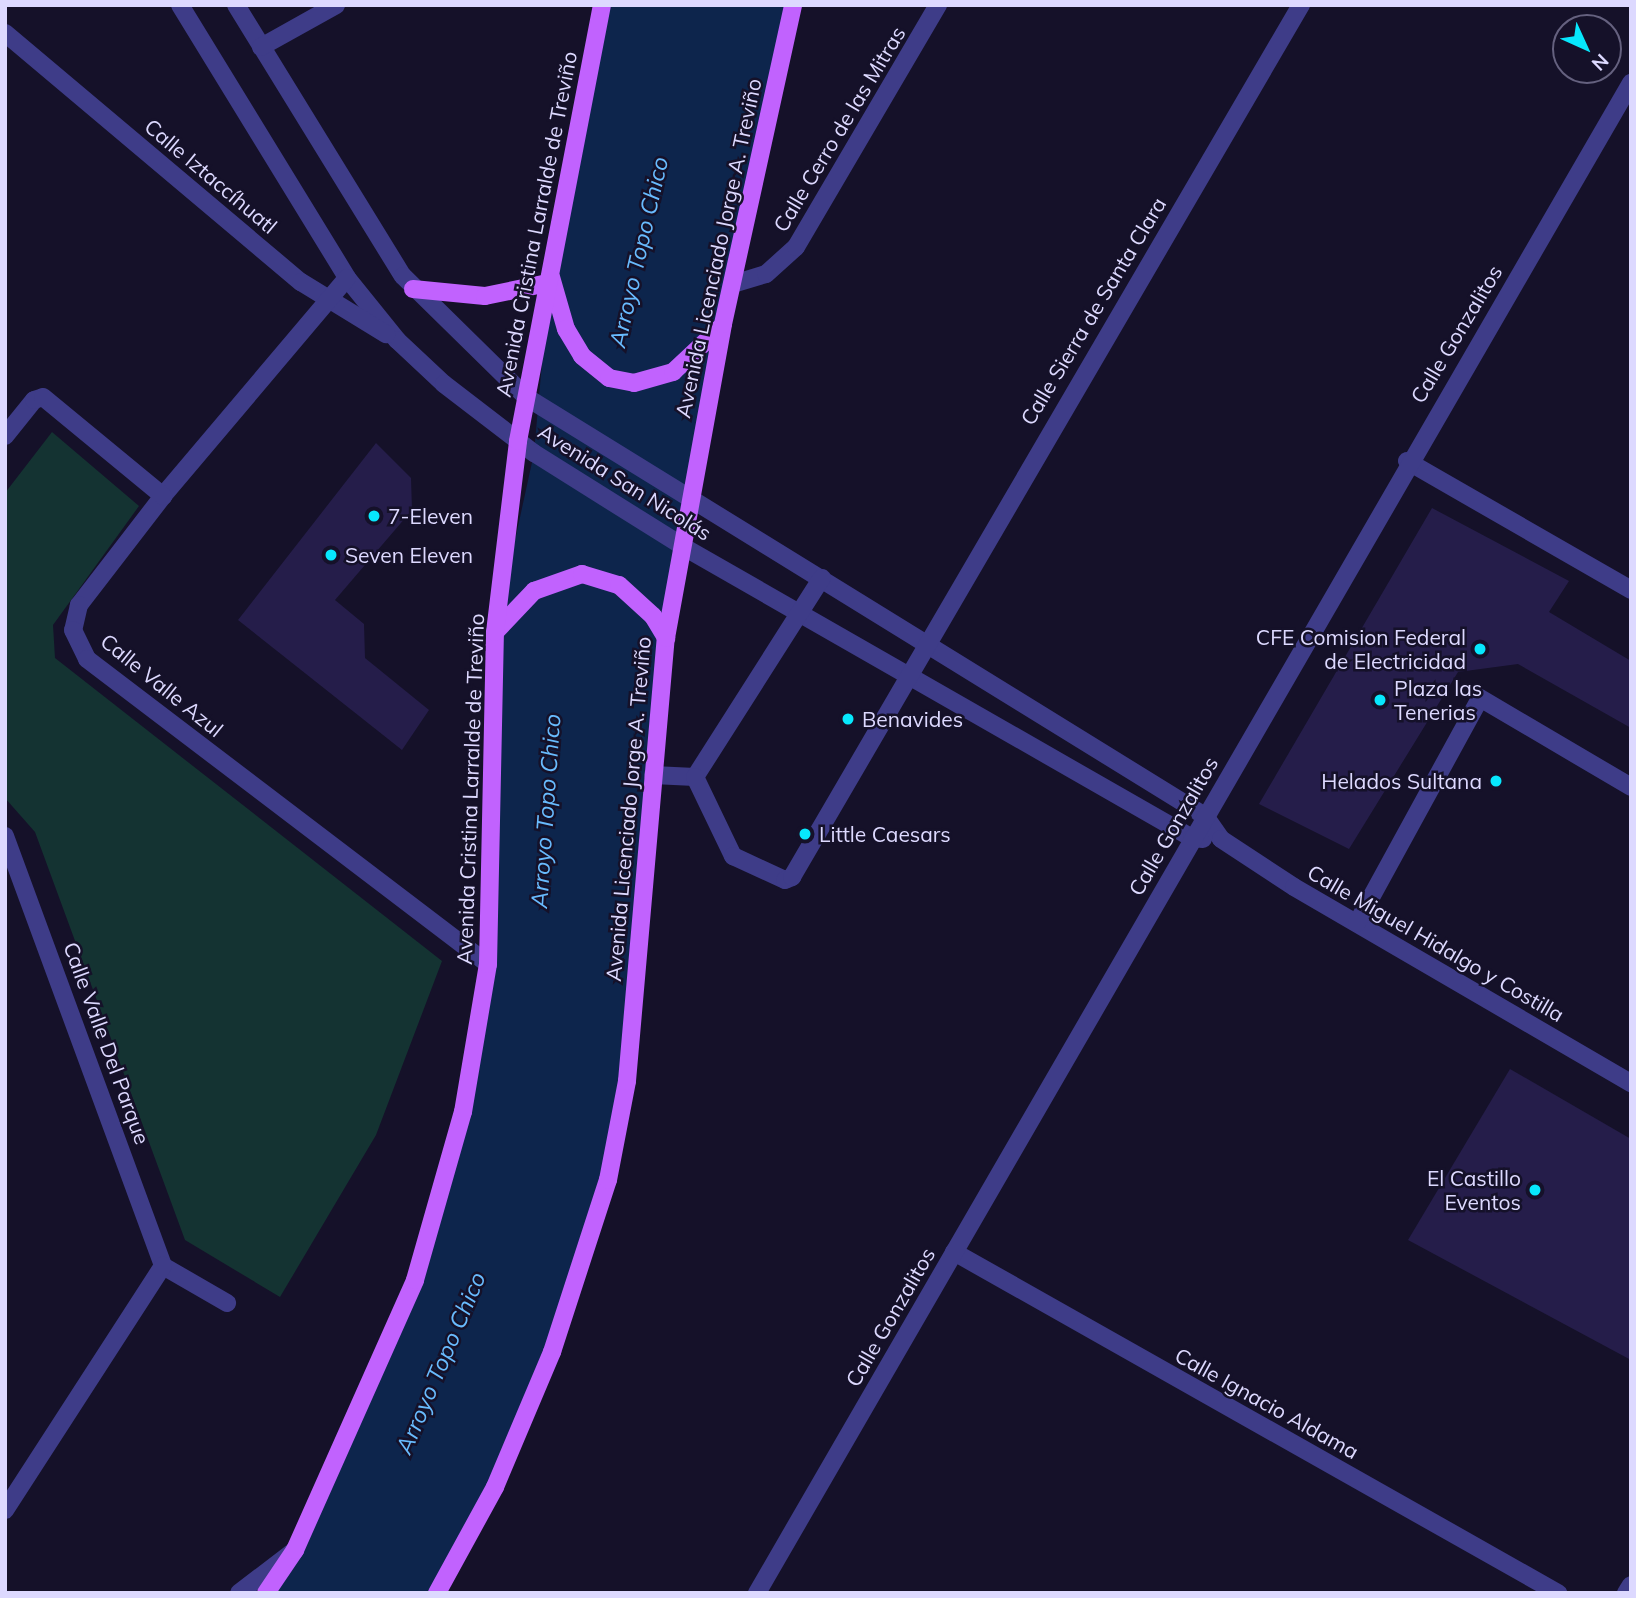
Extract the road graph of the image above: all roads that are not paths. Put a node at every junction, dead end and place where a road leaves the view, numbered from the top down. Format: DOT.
graph roads {
  1 [pos="180,5"];
  2 [pos="236,5"];
  3 [pos="336,5"];
  4 [pos="602,5"];
  5 [pos="793,5"];
  6 [pos="938,5"];
  7 [pos="1301,5"];
  8 [pos="5,33"];
  9 [pos="261,47"];
  10 [pos="1630,88"];
  11 [pos="348,278"];
  12 [pos="549,278"];
  13 [pos="733,284"];
  14 [pos="413,289"];
  15 [pos="329,299"];
  16 [pos="723,324"];
  17 [pos="397,340"];
  18 [pos="526,397"];
  19 [pos="5,436"];
  20 [pos="518,441"];
  21 [pos="1407,461"];
  22 [pos="163,496"];
  23 [pos="690,504"];
  24 [pos="682,546"];
  25 [pos="822,578"];
  26 [pos="1628,582"];
  27 [pos="801,616"];
  28 [pos="495,632"];
  29 [pos="666,638"];
  30 [pos="925,640"];
  31 [pos="906,676"];
  32 [pos="653,775"];
  33 [pos="695,777"];
  34 [pos="1631,787"];
  35 [pos="1205,816"];
  36 [pos="5,836"];
  37 [pos="1192,838"];
  38 [pos="1221,839"];
  39 [pos="1357,923"];
  40 [pos="488,964"];
  41 [pos="1631,1083"];
  42 [pos="954,1252"];
  43 [pos="163,1266"];
  44 [pos="227,1303"];
  45 [pos="5,1510"];
  46 [pos="295,1550"];
  47 [pos="1631,1585"];
  48 [pos="239,1593"];
  49 [pos="266,1593"];
  50 [pos="437,1593"];
  51 [pos="757,1593"];
  52 [pos="1558,1593"];
  53 [pos="1626,1593"];
  1 -- 11 [label="street, Avenida San Nicolás"];
  2 -- 9 [label="street, Avenida San Nicolás"];
  3 -- 9 [label="street"];
  4 -- 12 [label="main road, Avenida Cristina Larralde de Treviño"];
  5 -- 13 [label="main road, Avenida Licenciado Jorge A. Treviño"];
  6 -- 13 [label="street, Calle Cerro de las Mitras"];
  7 -- 30 [label="street, Calle Sierra de Santa Clara"];
  8 -- 15 [label="street, Calle Iztaccíhuatl"];
  9 -- 14 [label="street, Avenida San Nicolás"];
  10 -- 21 [label="street, Calle Gonzalitos"];
  11 -- 15 [label="street, Calle Valle Azul"];
  11 -- 17 [label="street, Avenida San Nicolás"];
  12 -- 14 [label="main road"];
  12 -- 16 [label="main road"];
  12 -- 18 [label="main road, Avenida Cristina Larralde de Treviño"];
  13 -- 16 [label="main road, Avenida Licenciado Jorge A. Treviño"];
  14 -- 18 [label="street, Avenida San Nicolás"];
  15 -- 17 [label="street, Calle Iztaccíhuatl"];
  15 -- 22 [label="street, Calle Valle Azul"];
  16 -- 23 [label="main road, Avenida Licenciado Jorge A. Treviño"];
  17 -- 20 [label="street, Avenida San Nicolás"];
  18 -- 20 [label="main road, Avenida Cristina Larralde de Treviño"];
  18 -- 23 [label="street, Avenida San Nicolás"];
  19 -- 22 [label="street"];
  20 -- 24 [label="street, Avenida San Nicolás"];
  20 -- 28 [label="main road, Avenida Cristina Larralde de Treviño"];
  21 -- 26 [label="street"];
  21 -- 35 [label="street, Calle Gonzalitos"];
  22 -- 40 [label="street, Calle Valle Azul"];
  23 -- 24 [label="main road, Avenida Licenciado Jorge A. Treviño"];
  23 -- 25 [label="street, Avenida San Nicolás"];
  24 -- 27 [label="street, Avenida San Nicolás"];
  24 -- 29 [label="main road, Avenida Licenciado Jorge A. Treviño"];
  25 -- 27 [label="street"];
  25 -- 30 [label="street, Avenida San Nicolás"];
  27 -- 31 [label="street, Avenida San Nicolás"];
  27 -- 33 [label="street"];
  28 -- 29 [label="main road"];
  28 -- 40 [label="main road, Avenida Cristina Larralde de Treviño"];
  29 -- 32 [label="main road, Avenida Licenciado Jorge A. Treviño"];
  30 -- 31 [label="street, Calle Sierra de Santa Clara"];
  30 -- 35 [label="street, Avenida San Nicolás"];
  31 -- 33 [label="street, Calle Sierra de Santa Clara"];
  31 -- 37 [label="street, Avenida San Nicolás"];
  32 -- 33 [label="street"];
  32 -- 50 [label="main road, Avenida Licenciado Jorge A. Treviño"];
  34 -- 39 [label="street"];
  35 -- 37 [label="street, Calle Gonzalitos"];
  35 -- 38 [label="street, Calle Miguel Hidalgo y Costilla"];
  36 -- 43 [label="street, Calle Valle Del Parque"];
  37 -- 38 [label="street, Calle Miguel Hidalgo y Costilla"];
  37 -- 42 [label="street, Calle Gonzalitos"];
  38 -- 39 [label="street, Calle Miguel Hidalgo y Costilla"];
  39 -- 41 [label="street, Calle Miguel Hidalgo y Costilla"];
  40 -- 46 [label="main road, Avenida Cristina Larralde de Treviño"];
  42 -- 51 [label="street, Calle Gonzalitos"];
  42 -- 52 [label="street, Calle Ignacio Aldama"];
  43 -- 44 [label="street"];
  43 -- 45 [label="street"];
  46 -- 48 [label="street, Avenida Cristina Larralde de Treviño"];
  46 -- 49 [label="main road, Avenida Cristina Larralde de Treviño"];
  47 -- 53 [label="street"];
}
